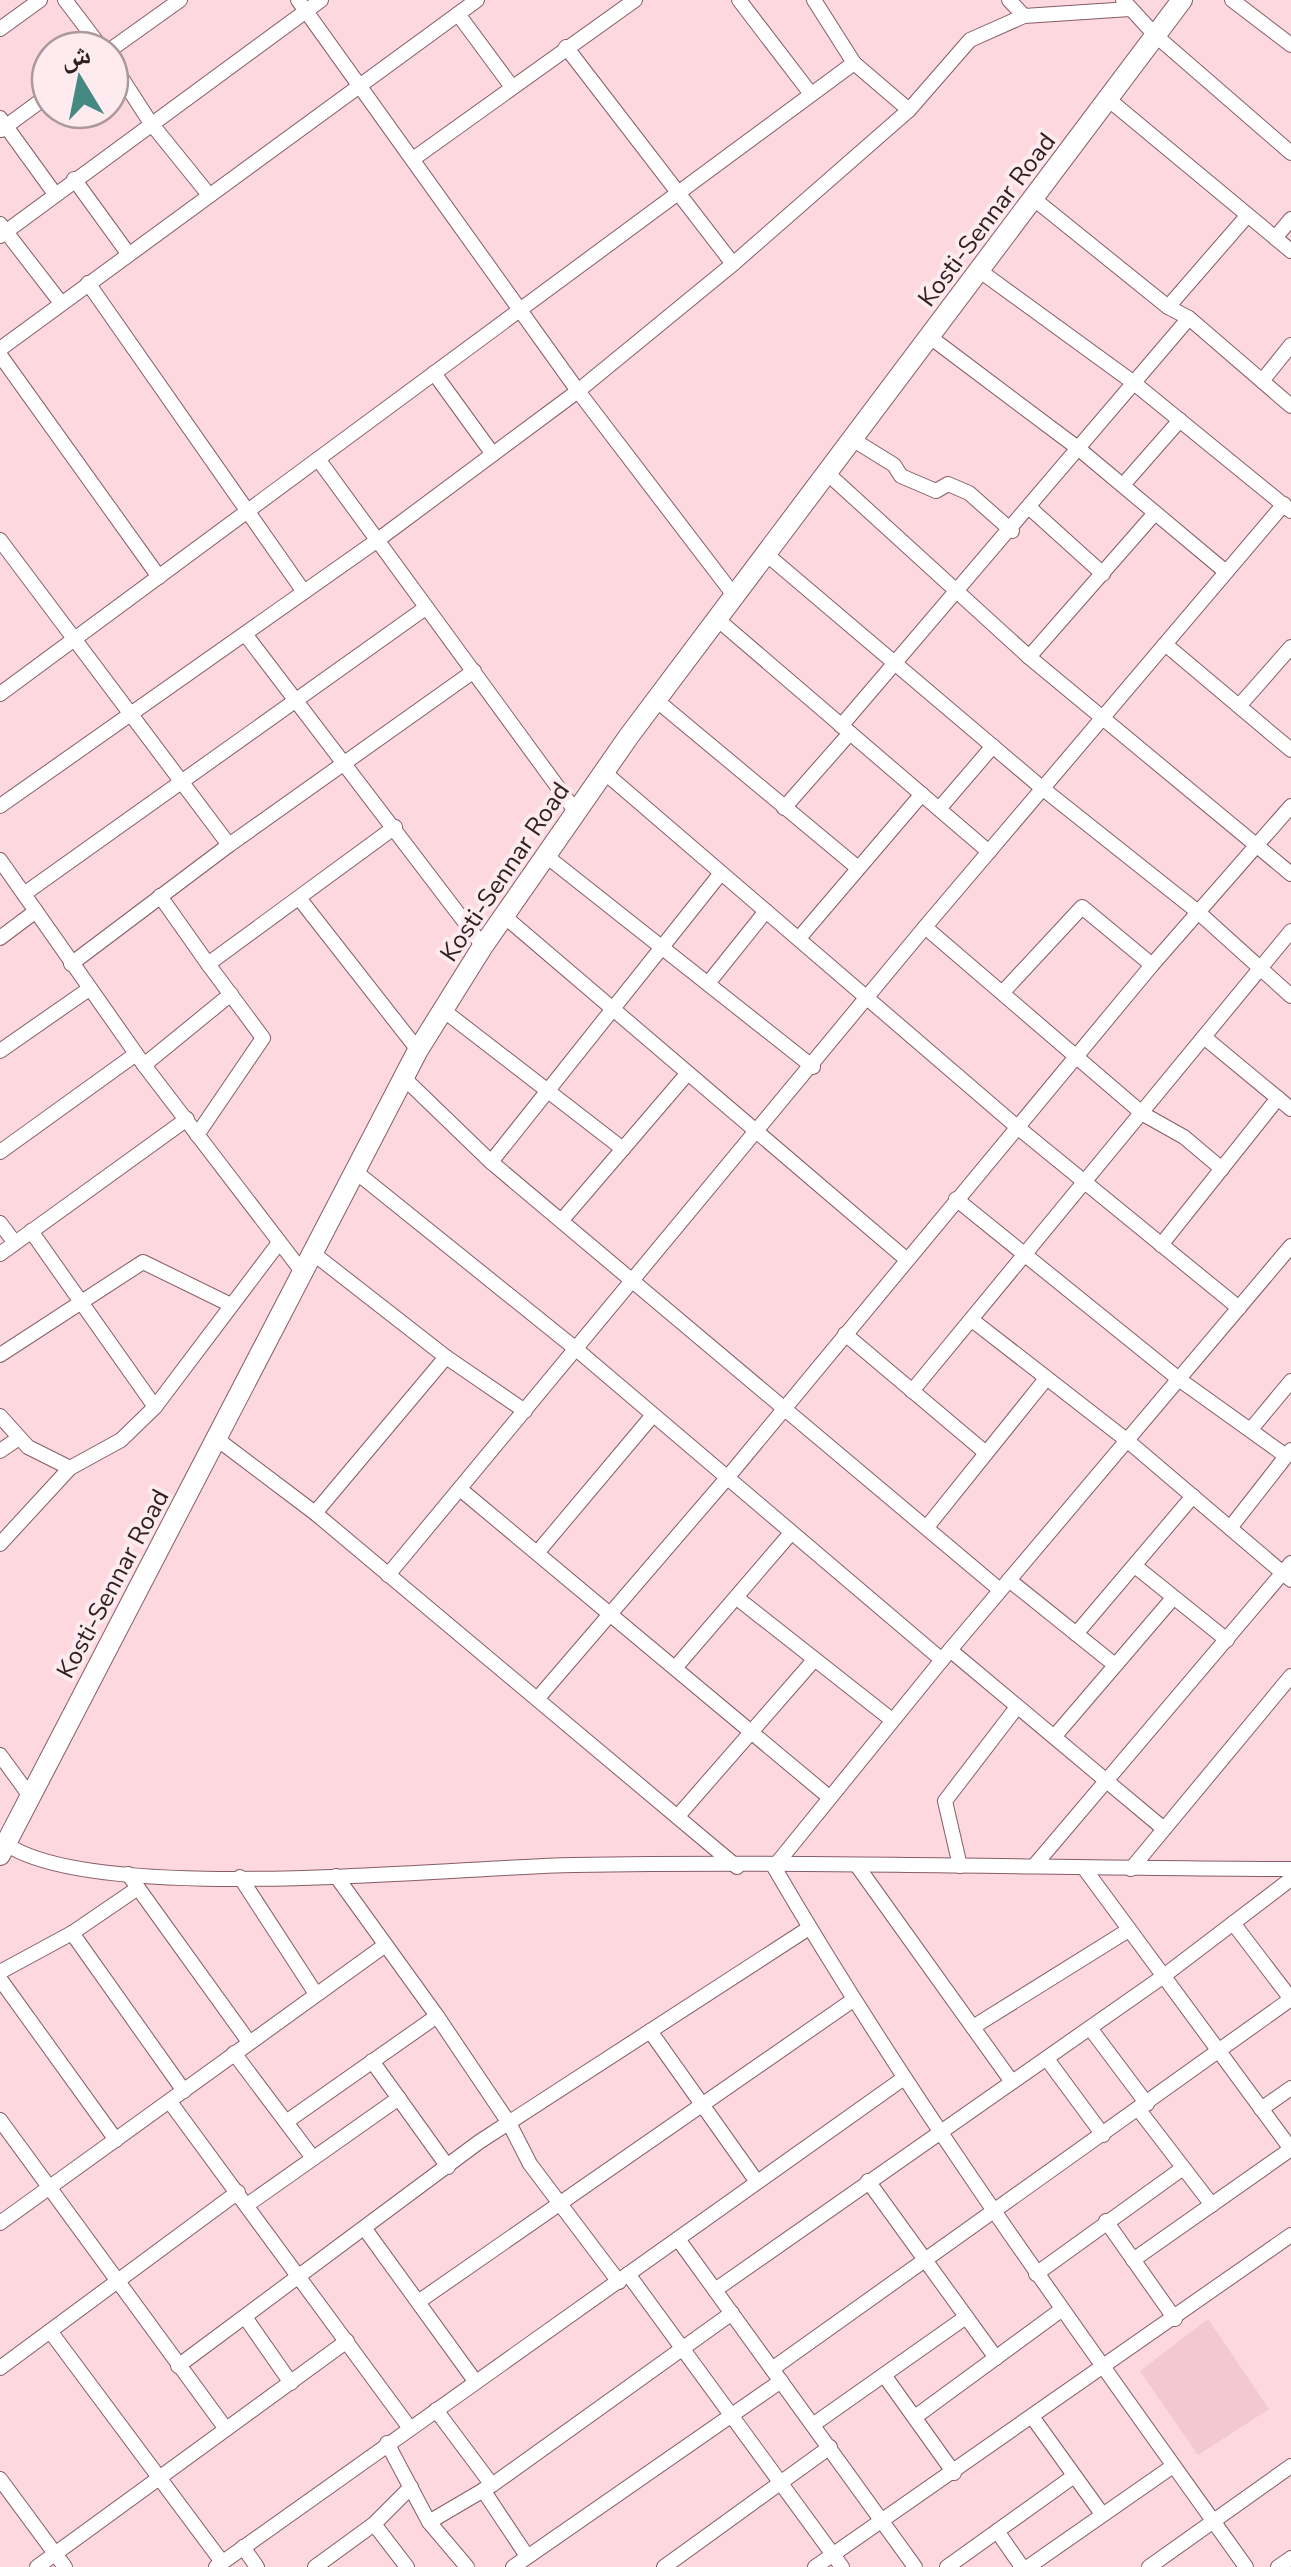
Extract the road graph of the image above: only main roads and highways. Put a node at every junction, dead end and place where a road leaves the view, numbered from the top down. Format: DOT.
graph roads {
  1 [pos="1182,0"];
  2 [pos="3,1850"];
  1 -- 2 [label="highway, Kosti-Sennar Road"];
}
